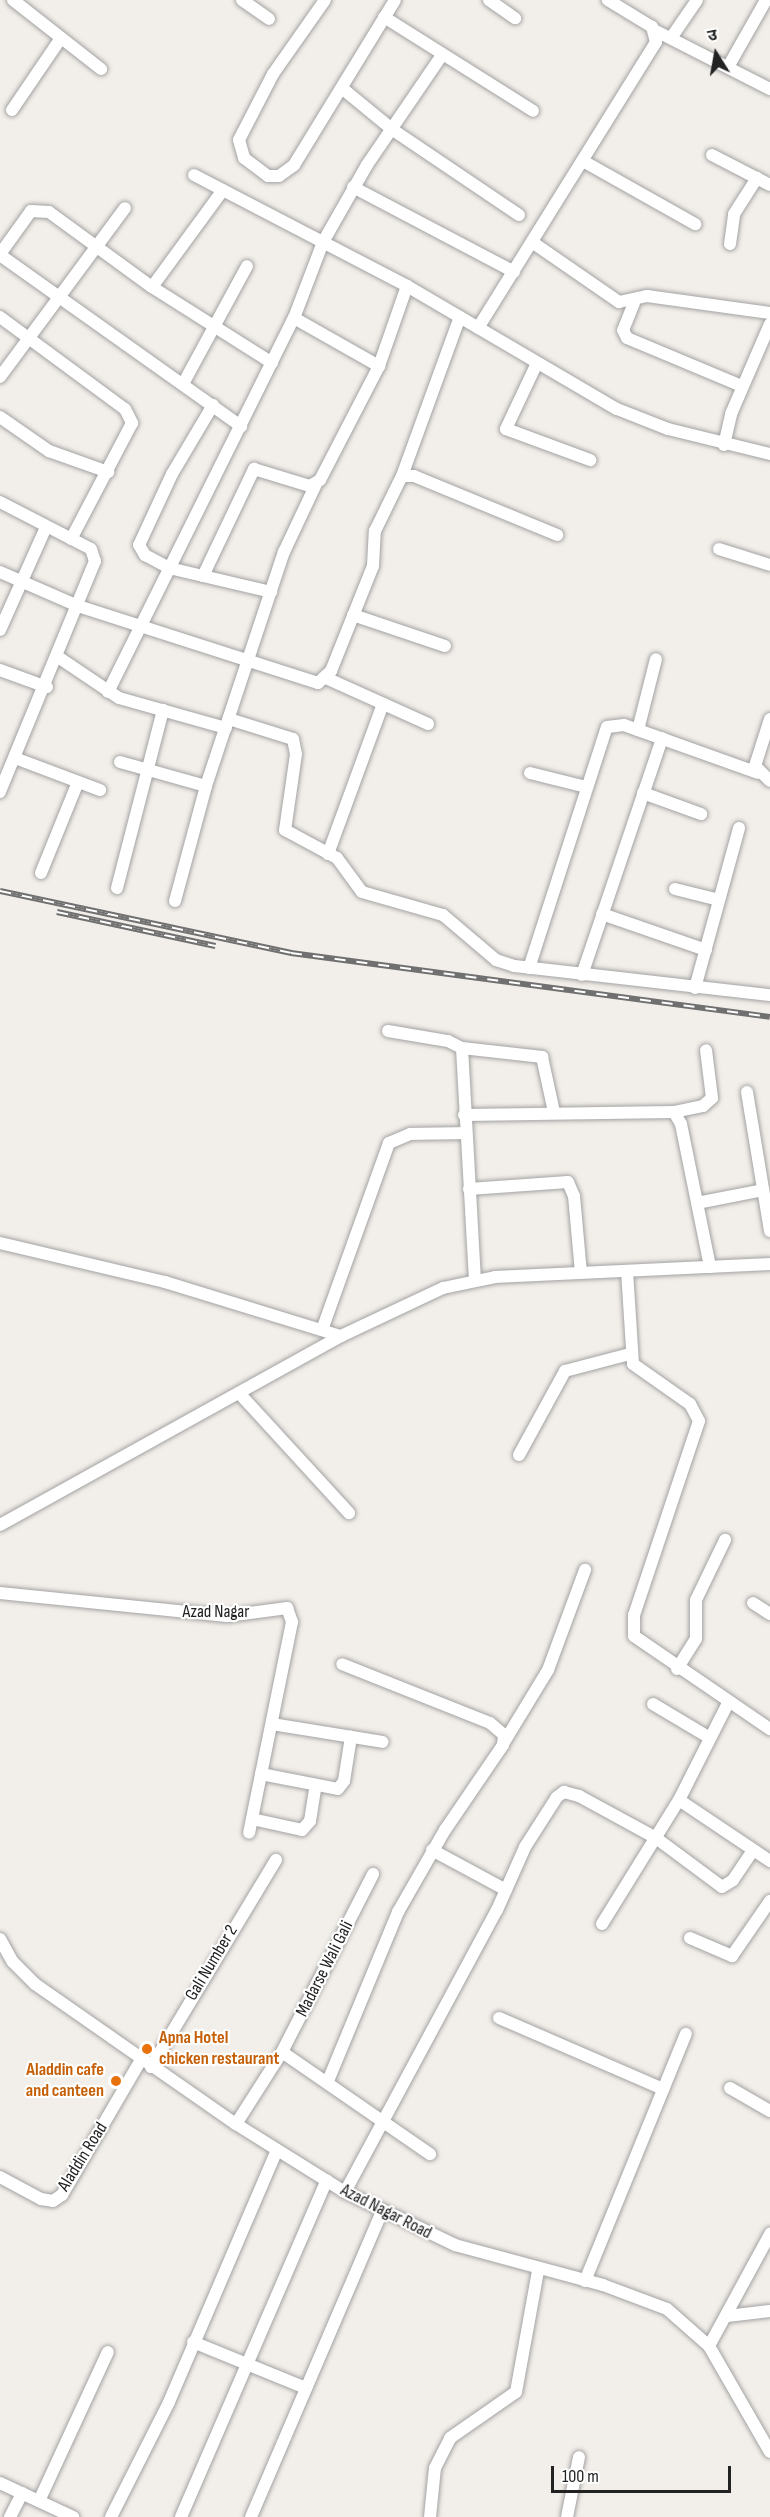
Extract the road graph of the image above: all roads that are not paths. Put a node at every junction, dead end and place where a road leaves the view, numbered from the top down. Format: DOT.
graph roads {
  1 [pos="13,0"];
  2 [pos="325,0"];
  3 [pos="395,0"];
  4 [pos="489,0"];
  5 [pos="608,0"];
  6 [pos="697,0"];
  7 [pos="766,0"];
  8 [pos="248,2"];
  9 [pos="384,17"];
  10 [pos="515,18"];
  11 [pos="269,19"];
  12 [pos="656,31"];
  13 [pos="61,38"];
  14 [pos="671,38"];
  15 [pos="442,55"];
  16 [pos="728,67"];
  17 [pos="100,69"];
  18 [pos="343,89"];
  19 [pos="770,89"];
  20 [pos="12,110"];
  21 [pos="534,111"];
  22 [pos="393,130"];
  23 [pos="712,155"];
  24 [pos="583,161"];
  25 [pos="194,175"];
  26 [pos="757,178"];
  27 [pos="770,185"];
  28 [pos="353,187"];
  29 [pos="223,190"];
  30 [pos="124,208"];
  31 [pos="519,215"];
  32 [pos="695,224"];
  33 [pos="323,242"];
  34 [pos="532,242"];
  35 [pos="730,243"];
  36 [pos="97,245"];
  37 [pos="0,254"];
  38 [pos="247,266"];
  39 [pos="514,272"];
  40 [pos="407,286"];
  41 [pos="152,287"];
  42 [pos="60,296"];
  43 [pos="634,303"];
  44 [pos="770,313"];
  45 [pos="0,317"];
  46 [pos="460,317"];
  47 [pos="294,318"];
  48 [pos="770,324"];
  49 [pos="212,326"];
  50 [pos="478,328"];
  51 [pos="28,339"];
  52 [pos="272,363"];
  53 [pos="537,363"];
  54 [pos="379,366"];
  55 [pos="0,377"];
  56 [pos="183,384"];
  57 [pos="742,386"];
  58 [pos="213,405"];
  59 [pos="0,417"];
  60 [pos="241,426"];
  61 [pos="724,445"];
  62 [pos="770,454"];
  63 [pos="590,460"];
  64 [pos="108,472"];
  65 [pos="402,476"];
  66 [pos="316,484"];
  67 [pos="0,502"];
  68 [pos="46,527"];
  69 [pos="557,535"];
  70 [pos="70,539"];
  71 [pos="719,549"];
  72 [pos="770,565"];
  73 [pos="169,568"];
  74 [pos="0,572"];
  75 [pos="203,576"];
  76 [pos="24,584"];
  77 [pos="271,592"];
  78 [pos="78,606"];
  79 [pos="353,615"];
  80 [pos="138,626"];
  81 [pos="0,630"];
  82 [pos="445,646"];
  83 [pos="58,657"];
  84 [pos="657,659"];
  85 [pos="249,660"];
  86 [pos="0,670"];
  87 [pos="326,678"];
  88 [pos="47,687"];
  89 [pos="108,692"];
  90 [pos="383,704"];
  91 [pos="163,710"];
  92 [pos="770,719"];
  93 [pos="228,723"];
  94 [pos="428,724"];
  95 [pos="638,730"];
  96 [pos="662,738"];
  97 [pos="15,758"];
  98 [pos="120,762"];
  99 [pos="5,770"];
  100 [pos="147,770"];
  101 [pos="530,773"];
  102 [pos="758,773"];
  103 [pos="770,781"];
  104 [pos="78,782"];
  105 [pos="206,786"];
  106 [pos="586,787"];
  107 [pos="100,790"];
  108 [pos="0,792"];
  109 [pos="643,793"];
  110 [pos="701,814"];
  111 [pos="739,828"];
  112 [pos="328,854"];
  113 [pos="41,873"];
  114 [pos="117,888"];
  115 [pos="675,890"];
  116 [pos="720,900"];
  117 [pos="176,901"];
  118 [pos="602,914"];
  119 [pos="706,950"];
  120 [pos="529,968"];
  121 [pos="582,975"];
  122 [pos="696,988"];
  123 [pos="770,995"];
  124 [pos="387,1031"];
  125 [pos="462,1048"];
  126 [pos="706,1050"];
  127 [pos="747,1092"];
  128 [pos="554,1112"];
  129 [pos="674,1112"];
  130 [pos="464,1115"];
  131 [pos="465,1133"];
  132 [pos="469,1189"];
  133 [pos="763,1190"];
  134 [pos="697,1203"];
  135 [pos="770,1232"];
  136 [pos="0,1243"];
  137 [pos="770,1264"];
  138 [pos="710,1267"];
  139 [pos="627,1271"];
  140 [pos="581,1274"];
  141 [pos="475,1280"];
  142 [pos="322,1330"];
  143 [pos="341,1336"];
  144 [pos="630,1354"];
  145 [pos="239,1393"];
  146 [pos="519,1455"];
  147 [pos="349,1513"];
  148 [pos="0,1525"];
  149 [pos="725,1540"];
  150 [pos="585,1570"];
  151 [pos="0,1593"];
  152 [pos="753,1603"];
  153 [pos="770,1614"];
  154 [pos="342,1664"];
  155 [pos="677,1669"];
  156 [pos="728,1703"];
  157 [pos="653,1704"];
  158 [pos="272,1724"];
  159 [pos="770,1729"];
  160 [pos="351,1737"];
  161 [pos="710,1738"];
  162 [pos="383,1742"];
  163 [pos="503,1744"];
  164 [pos="261,1774"];
  165 [pos="316,1785"];
  166 [pos="679,1800"];
  167 [pos="252,1819"];
  168 [pos="249,1833"];
  169 [pos="656,1838"];
  170 [pos="432,1850"];
  171 [pos="753,1850"];
  172 [pos="276,1860"];
  173 [pos="770,1861"];
  174 [pos="373,1874"];
  175 [pos="506,1890"];
  176 [pos="770,1901"];
  177 [pos="602,1924"];
  178 [pos="0,1938"];
  179 [pos="690,1938"];
  180 [pos="4,1951"];
  181 [pos="499,2018"];
  182 [pos="686,2034"];
  183 [pos="282,2052"];
  184 [pos="146,2063"];
  185 [pos="328,2082"];
  186 [pos="663,2088"];
  187 [pos="730,2088"];
  188 [pos="770,2111"];
  189 [pos="383,2117"];
  190 [pos="236,2124"];
  191 [pos="277,2150"];
  192 [pos="430,2154"];
  193 [pos="0,2177"];
  194 [pos="327,2180"];
  195 [pos="345,2192"];
  196 [pos="382,2212"];
  197 [pos="770,2234"];
  198 [pos="538,2271"];
  199 [pos="585,2281"];
  200 [pos="770,2311"];
  201 [pos="727,2316"];
  202 [pos="193,2342"];
  203 [pos="709,2346"];
  204 [pos="108,2352"];
  205 [pos="250,2364"];
  206 [pos="306,2388"];
  207 [pos="770,2452"];
  208 [pos="579,2457"];
  209 [pos="0,2483"];
  210 [pos="22,2493"];
  211 [pos="39,2501"];
  212 [pos="59,2514"];
  213 [pos="10,2517"];
  214 [pos="73,2517"];
  215 [pos="111,2517"];
  216 [pos="180,2517"];
  217 [pos="251,2517"];
  218 [pos="430,2517"];
  219 [pos="567,2517"];
  1 -- 13 [label="street"];
  2 -- 18 [label="street"];
  3 -- 9 [label="street"];
  4 -- 10 [label="street"];
  5 -- 12 [label="street"];
  6 -- 14 [label="street"];
  7 -- 16 [label="street"];
  8 -- 11 [label="street"];
  9 -- 15 [label="street"];
  9 -- 18 [label="street"];
  12 -- 14 [label="street"];
  12 -- 24 [label="street"];
  13 -- 17 [label="street"];
  13 -- 20 [label="street"];
  14 -- 16 [label="street"];
  15 -- 21 [label="street"];
  15 -- 22 [label="street"];
  16 -- 19 [label="street"];
  18 -- 22 [label="street"];
  22 -- 28 [label="street"];
  22 -- 31 [label="street"];
  23 -- 26 [label="street"];
  24 -- 32 [label="street"];
  24 -- 34 [label="street"];
  25 -- 29 [label="street"];
  26 -- 27 [label="street"];
  26 -- 35 [label="street"];
  28 -- 33 [label="street"];
  28 -- 39 [label="street"];
  29 -- 33 [label="street"];
  29 -- 41 [label="street"];
  30 -- 36 [label="street"];
  33 -- 40 [label="street"];
  33 -- 47 [label="street"];
  34 -- 39 [label="street"];
  34 -- 43 [label="street"];
  36 -- 37 [label="street"];
  36 -- 41 [label="street"];
  36 -- 42 [label="street"];
  37 -- 42 [label="street"];
  38 -- 49 [label="street"];
  39 -- 50 [label="street"];
  40 -- 46 [label="street"];
  40 -- 54 [label="street"];
  41 -- 49 [label="street"];
  42 -- 51 [label="street"];
  42 -- 56 [label="street"];
  43 -- 44 [label="street"];
  43 -- 57 [label="street"];
  45 -- 51 [label="street"];
  46 -- 50 [label="street"];
  46 -- 65 [label="street"];
  47 -- 52 [label="street"];
  47 -- 54 [label="street"];
  48 -- 57 [label="street"];
  49 -- 52 [label="street"];
  49 -- 56 [label="street"];
  50 -- 53 [label="street"];
  51 -- 55 [label="street"];
  51 -- 64 [label="street"];
  52 -- 60 [label="street"];
  53 -- 61 [label="street"];
  53 -- 63 [label="street"];
  54 -- 66 [label="street"];
  56 -- 58 [label="street"];
  57 -- 61 [label="street"];
  58 -- 60 [label="street"];
  58 -- 73 [label="street"];
  59 -- 64 [label="street"];
  60 -- 73 [label="street"];
  61 -- 62 [label="street"];
  64 -- 70 [label="street"];
  65 -- 69 [label="street"];
  65 -- 79 [label="street"];
  66 -- 75 [label="street"];
  66 -- 77 [label="street"];
  67 -- 68 [label="street"];
  68 -- 70 [label="street"];
  68 -- 76 [label="street"];
  70 -- 78 [label="street"];
  71 -- 72 [label="street"];
  73 -- 75 [label="street"];
  73 -- 80 [label="street"];
  74 -- 76 [label="street"];
  75 -- 77 [label="street"];
  76 -- 78 [label="street"];
  76 -- 81 [label="street"];
  77 -- 85 [label="street"];
  78 -- 80 [label="street"];
  78 -- 83 [label="street"];
  79 -- 82 [label="street"];
  79 -- 87 [label="street"];
  80 -- 85 [label="street"];
  80 -- 89 [label="street"];
  83 -- 88 [label="street"];
  83 -- 89 [label="street"];
  84 -- 95 [label="street"];
  85 -- 87 [label="street"];
  85 -- 93 [label="street"];
  86 -- 88 [label="street"];
  87 -- 90 [label="street"];
  88 -- 97 [label="street"];
  89 -- 91 [label="street"];
  90 -- 94 [label="street"];
  90 -- 112 [label="street"];
  91 -- 93 [label="street"];
  91 -- 100 [label="street"];
  92 -- 102 [label="street"];
  93 -- 105 [label="street"];
  93 -- 112 [label="street"];
  95 -- 96 [label="street"];
  95 -- 106 [label="street"];
  96 -- 102 [label="street"];
  96 -- 109 [label="street"];
  97 -- 99 [label="street"];
  97 -- 104 [label="street"];
  98 -- 100 [label="street"];
  99 -- 108 [label="street"];
  100 -- 105 [label="street"];
  100 -- 114 [label="street"];
  101 -- 106 [label="street"];
  102 -- 103 [label="street"];
  104 -- 107 [label="street"];
  104 -- 113 [label="street"];
  105 -- 117 [label="street"];
  106 -- 120 [label="street"];
  109 -- 110 [label="street"];
  109 -- 118 [label="street"];
  111 -- 116 [label="street"];
  112 -- 120 [label="street"];
  115 -- 116 [label="street"];
  116 -- 119 [label="street"];
  118 -- 119 [label="street"];
  118 -- 121 [label="street"];
  119 -- 122 [label="street"];
  120 -- 121 [label="street"];
  121 -- 122 [label="street"];
  122 -- 123 [label="street"];
  124 -- 125 [label="street"];
  125 -- 128 [label="street"];
  125 -- 130 [label="street"];
  126 -- 129 [label="street"];
  127 -- 133 [label="street"];
  128 -- 129 [label="street"];
  128 -- 130 [label="street"];
  129 -- 134 [label="street"];
  130 -- 131 [label="street"];
  131 -- 132 [label="street"];
  131 -- 142 [label="street"];
  132 -- 140 [label="street"];
  132 -- 141 [label="street"];
  133 -- 134 [label="street"];
  133 -- 135 [label="street"];
  134 -- 138 [label="street"];
  136 -- 142 [label="street"];
  137 -- 138 [label="street"];
  138 -- 139 [label="street"];
  139 -- 140 [label="street"];
  139 -- 144 [label="street"];
  140 -- 141 [label="street"];
  141 -- 143 [label="street"];
  142 -- 143 [label="street"];
  143 -- 145 [label="street"];
  144 -- 146 [label="street"];
  144 -- 155 [label="street"];
  145 -- 147 [label="street"];
  145 -- 148 [label="street"];
  149 -- 155 [label="street"];
  150 -- 163 [label="street"];
  151 -- 158 [label="street, Azad Nagar"];
  152 -- 153 [label="street"];
  154 -- 163 [label="street"];
  155 -- 156 [label="street"];
  156 -- 159 [label="street"];
  156 -- 161 [label="street"];
  157 -- 161 [label="street"];
  158 -- 160 [label="street"];
  158 -- 164 [label="street, Azad Nagar"];
  160 -- 162 [label="street"];
  160 -- 165 [label="street"];
  161 -- 166 [label="street"];
  163 -- 170 [label="street"];
  164 -- 165 [label="street"];
  164 -- 167 [label="street, Azad Nagar"];
  165 -- 167 [label="street"];
  166 -- 169 [label="street"];
  166 -- 171 [label="street"];
  167 -- 168 [label="street, Azad Nagar"];
  169 -- 171 [label="street"];
  169 -- 175 [label="street"];
  169 -- 177 [label="street"];
  170 -- 175 [label="street"];
  170 -- 185 [label="street"];
  171 -- 173 [label="street"];
  172 -- 184 [label="street, Gali Number 2"];
  174 -- 183 [label="street, Madarse Wali Gali"];
  175 -- 189 [label="street"];
  176 -- 179 [label="street"];
  178 -- 180 [label="street, Azad Nagar Road"];
  180 -- 184 [label="street, Azad Nagar Road"];
  181 -- 186 [label="street"];
  182 -- 186 [label="street"];
  183 -- 185 [label="street"];
  183 -- 190 [label="street, Madarse Wali Gali"];
  184 -- 190 [label="street, Azad Nagar Road"];
  184 -- 193 [label="street, Aladdin Road"];
  185 -- 189 [label="street"];
  186 -- 199 [label="street"];
  187 -- 188 [label="street"];
  189 -- 192 [label="street"];
  189 -- 195 [label="street"];
  190 -- 191 [label="street, Azad Nagar Road"];
  191 -- 194 [label="street, Azad Nagar Road"];
  191 -- 202 [label="street"];
  194 -- 195 [label="street, Azad Nagar Road"];
  194 -- 205 [label="street"];
  195 -- 196 [label="street, Azad Nagar Road"];
  196 -- 198 [label="street, Azad Nagar Road"];
  196 -- 206 [label="street"];
  197 -- 201 [label="street"];
  198 -- 199 [label="street, Azad Nagar Road"];
  198 -- 218 [label="street"];
  199 -- 203 [label="street, Azad Nagar Road"];
  200 -- 201 [label="street"];
  201 -- 203 [label="street"];
  202 -- 205 [label="street"];
  202 -- 215 [label="street"];
  203 -- 207 [label="street, Azad Nagar Road"];
  204 -- 211 [label="street"];
  205 -- 206 [label="street"];
  205 -- 216 [label="street"];
  206 -- 217 [label="street"];
  208 -- 219 [label="street"];
  209 -- 210 [label="street"];
  210 -- 211 [label="street"];
  210 -- 213 [label="street"];
  211 -- 212 [label="street"];
  212 -- 214 [label="street"];
}
